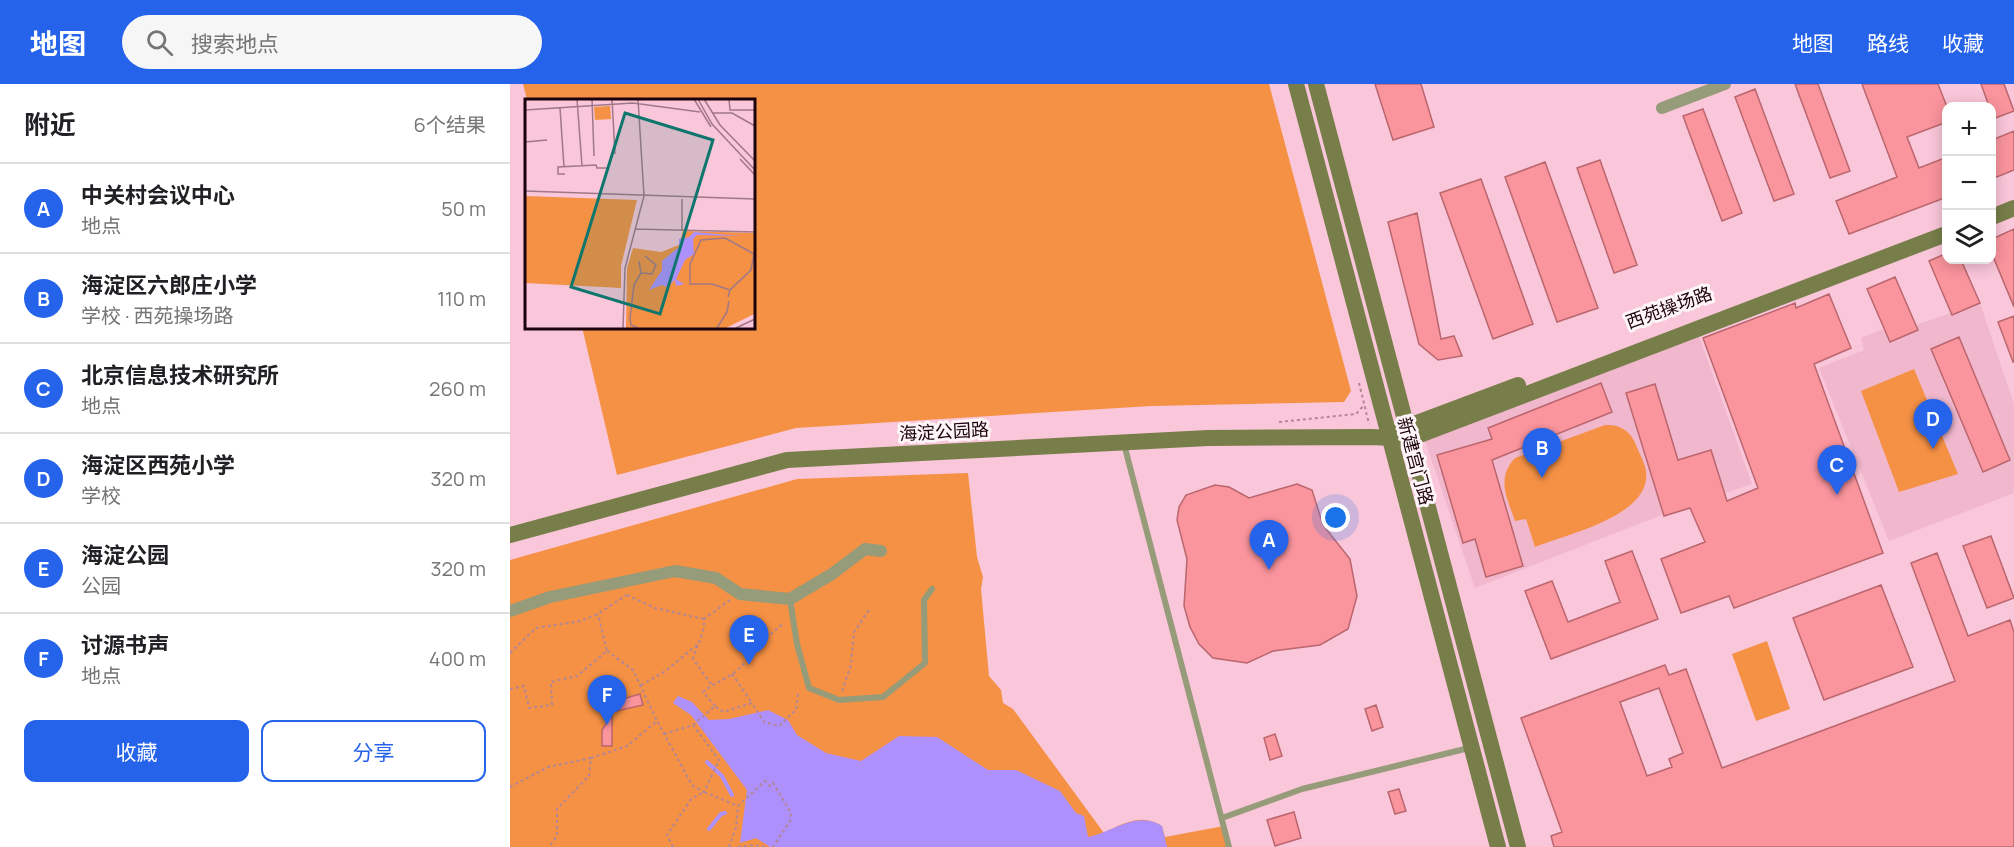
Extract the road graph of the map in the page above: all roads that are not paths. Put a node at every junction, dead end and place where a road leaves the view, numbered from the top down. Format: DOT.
graph roads {
  1 [pos="1296,84"];
  2 [pos="1316,84"];
  3 [pos="1725,84"];
  4 [pos="1662,108"];
  5 [pos="2014,200"];
  6 [pos="1996,207"];
  7 [pos="2014,208"];
  8 [pos="1996,215"];
  9 [pos="1942,227"];
  10 [pos="1942,236"];
  11 [pos="1407,433"];
  12 [pos="1389,439"];
  13 [pos="1123,442"];
  14 [pos="510,535"];
  15 [pos="881,551"];
  16 [pos="932,589"];
  17 [pos="790,599"];
  18 [pos="510,611"];
  19 [pos="1472,747"];
  20 [pos="1222,818"];
  21 [pos="1229,847"];
  22 [pos="1498,847"];
  23 [pos="1518,847"];
  1 -- 12 [label="street, 新建宫门路"];
  2 -- 11 [label="street, 新建宫门路"];
  3 -- 4 [label="street"];
  5 -- 6 [label="street"];
  7 -- 8 [label="street"];
  9 -- 11 [label="street, 西苑操场路"];
  10 -- 11 [label="street, 西苑操场路"];
  11 -- 12 [label="street, 海淀公园路"];
  11 -- 23 [label="street, 新建宫门路"];
  12 -- 13 [label="street, 海淀公园路"];
  12 -- 19 [label="street, 新建宫门路"];
  13 -- 14 [label="street, 海淀公园路"];
  13 -- 20 [label="lane"];
  15 -- 17 [label="street"];
  16 -- 17 [label="lane"];
  17 -- 18 [label="street"];
  19 -- 20 [label="lane"];
  19 -- 22 [label="street, 新建宫门路"];
  20 -- 21 [label="lane"];
}
